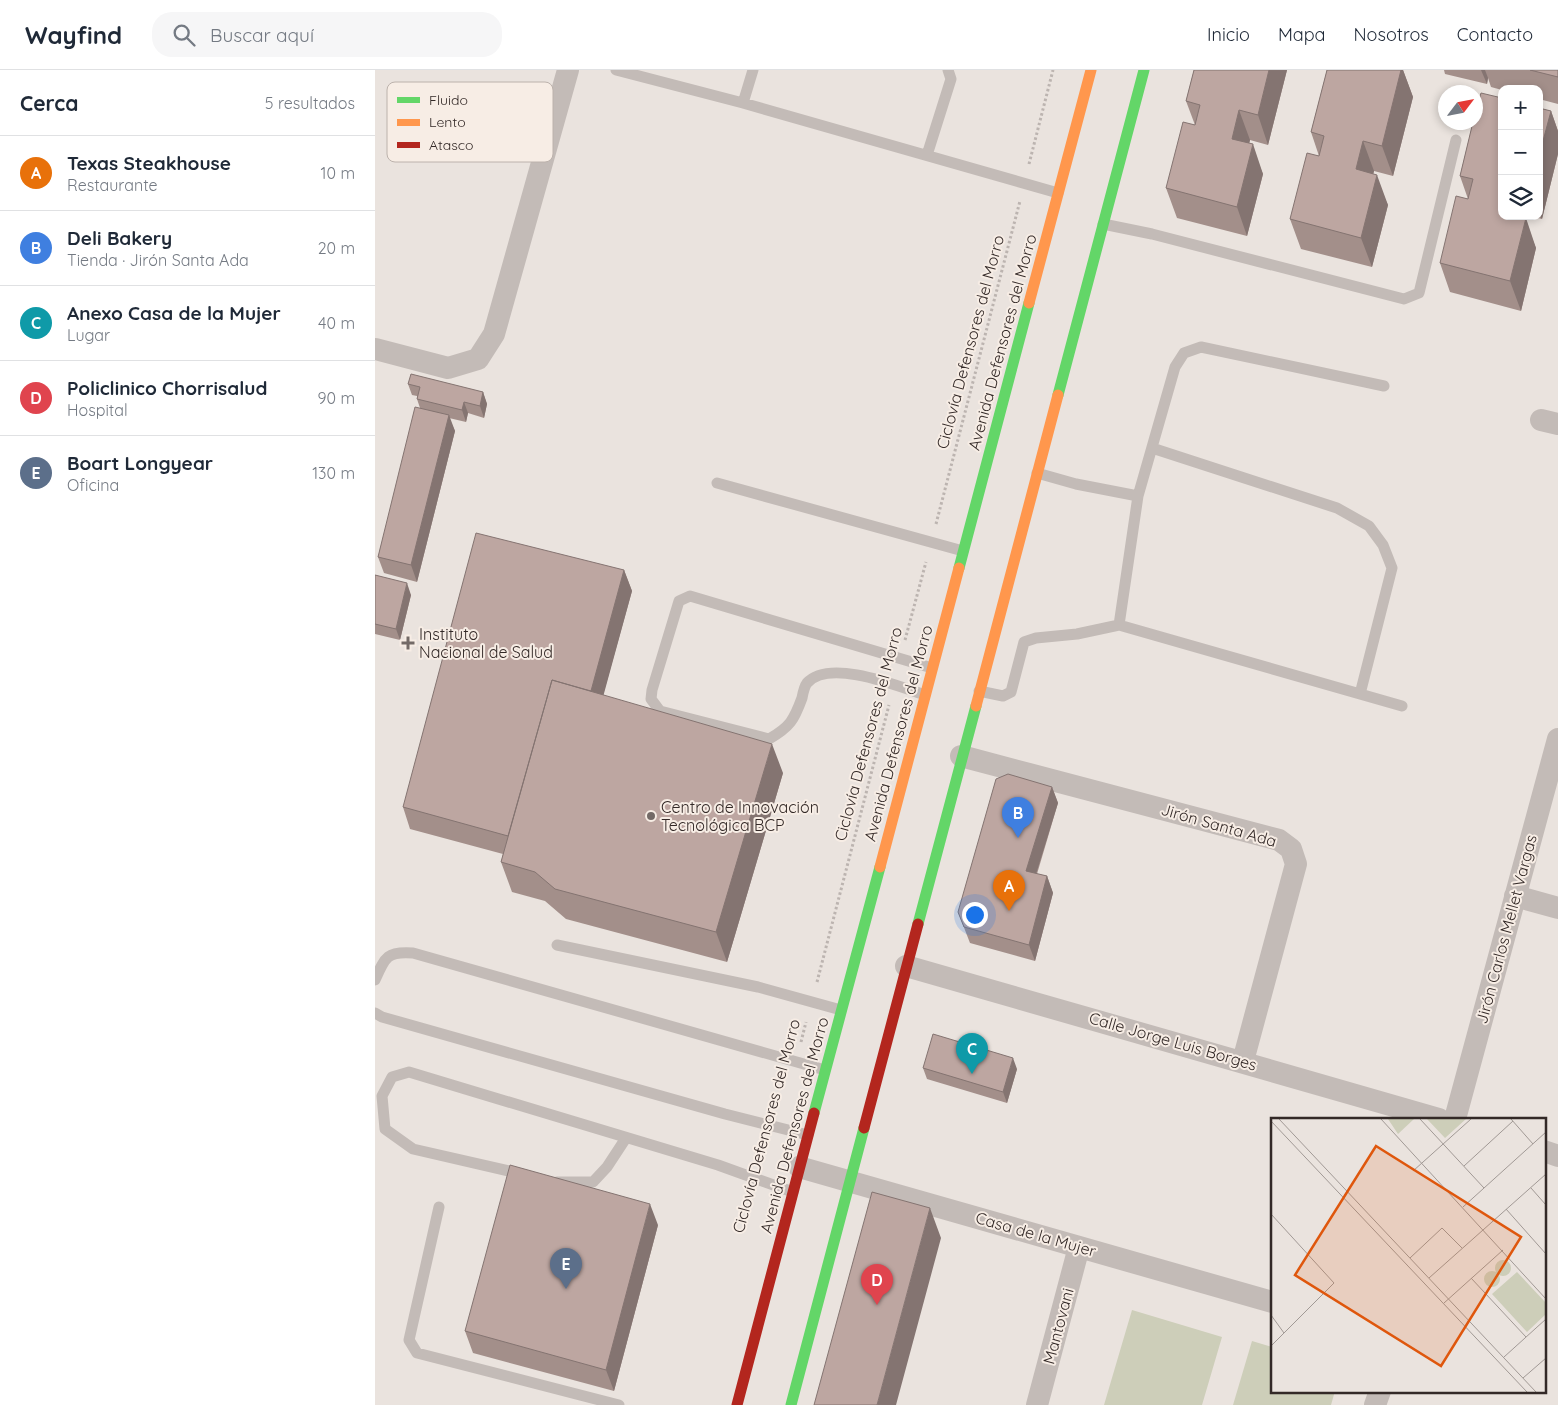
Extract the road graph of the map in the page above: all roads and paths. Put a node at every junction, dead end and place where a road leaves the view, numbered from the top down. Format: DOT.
graph roads {
  1 [pos="568,70"];
  2 [pos="616,70"];
  3 [pos="753,70"];
  4 [pos="948,70"];
  5 [pos="1053,70"];
  6 [pos="1091,70"];
  7 [pos="1144,70"];
  8 [pos="743,103"];
  9 [pos="553,123"];
  10 [pos="1456,140"];
  11 [pos="927,155"];
  12 [pos="542,162"];
  13 [pos="1024,183"];
  14 [pos="1058,192"];
  15 [pos="1103,224"];
  16 [pos="375,349"];
  17 [pos="1384,386"];
  18 [pos="1152,448"];
  19 [pos="1037,473"];
  20 [pos="717,483"];
  21 [pos="1138,496"];
  22 [pos="931,541"];
  23 [pos="963,551"];
  24 [pos="1119,625"];
  25 [pos="901,658"];
  26 [pos="933,668"];
  27 [pos="894,684"];
  28 [pos="979,691"];
  29 [pos="1359,694"];
  30 [pos="925,695"];
  31 [pos="1403,706"];
  32 [pos="1558,739"];
  33 [pos="961,756"];
  34 [pos="1515,896"];
  35 [pos="1558,908"];
  36 [pos="557,945"];
  37 [pos="906,966"];
  38 [pos="375,980"];
  39 [pos="812,1001"];
  40 [pos="841,1010"];
  41 [pos="375,1013"];
  42 [pos="796,1061"];
  43 [pos="1243,1061"];
  44 [pos="825,1070"];
  45 [pos="1436,1118"];
  46 [pos="1455,1118"];
  47 [pos="808,1135"];
  48 [pos="626,1138"];
  49 [pos="1545,1151"];
  50 [pos="1558,1156"];
  51 [pos="799,1167"];
  52 [pos="849,1181"];
  53 [pos="793,1192"];
  54 [pos="439,1207"];
  55 [pos="1079,1247"];
  56 [pos="1271,1302"];
  57 [pos="1379,1392"];
  58 [pos="619,1405"];
  59 [pos="737,1405"];
  60 [pos="791,1405"];
  61 [pos="1037,1405"];
  62 [pos="1375,1405"];
  1 -- 9 [label="street"];
  2 -- 8 [label="lane"];
  3 -- 8 [label="lane"];
  4 -- 11 [label="lane"];
  5 -- 13 [label="path, Ciclovía Defensores del Morro"];
  6 -- 14 [label="main road, Avenida Defensores del Morro"];
  7 -- 15 [label="main road"];
  8 -- 11 [label="lane"];
  10 -- 15 [label="lane"];
  11 -- 13 [label="lane"];
  12 -- 16 [label="street"];
  13 -- 14 [label="lane"];
  13 -- 22 [label="path, Ciclovía Defensores del Morro"];
  14 -- 23 [label="main road, Avenida Defensores del Morro"];
  15 -- 19 [label="main road"];
  17 -- 18 [label="lane"];
  18 -- 21 [label="lane"];
  18 -- 29 [label="lane"];
  19 -- 21 [label="lane"];
  19 -- 28 [label="main road"];
  20 -- 22 [label="lane"];
  21 -- 24 [label="lane"];
  22 -- 23 [label="lane"];
  22 -- 25 [label="path, Ciclovía Defensores del Morro"];
  23 -- 26 [label="main road, Avenida Defensores del Morro"];
  24 -- 28 [label="lane"];
  24 -- 29 [label="lane"];
  25 -- 26 [label="lane"];
  25 -- 27 [label="lane"];
  26 -- 30 [label="main road, Avenida Defensores del Morro"];
  27 -- 30 [label="lane"];
  27 -- 39 [label="path, Ciclovía Defensores del Morro"];
  28 -- 33 [label="main road"];
  29 -- 31 [label="lane"];
  30 -- 40 [label="main road, Avenida Defensores del Morro"];
  32 -- 34 [label="street, Jirón Carlos Mellet Vargas"];
  33 -- 37 [label="main road"];
  33 -- 43 [label="street, Jirón Santa Ada"];
  34 -- 35 [label="street"];
  34 -- 46 [label="street, Jirón Carlos Mellet Vargas"];
  36 -- 39 [label="lane"];
  37 -- 43 [label="street, Calle Jorge Luis Borges"];
  37 -- 52 [label="main road"];
  38 -- 42 [label="lane"];
  39 -- 40 [label="lane"];
  39 -- 42 [label="path, Ciclovía Defensores del Morro"];
  40 -- 44 [label="main road, Avenida Defensores del Morro"];
  41 -- 47 [label="lane"];
  42 -- 44 [label="lane"];
  43 -- 45 [label="street, Calle Jorge Luis Borges"];
  44 -- 47 [label="main road, Avenida Defensores del Morro"];
  47 -- 51 [label="main road, Avenida Defensores del Morro"];
  48 -- 48 [label="lane"];
  48 -- 53 [label="lane"];
  49 -- 50 [label="street"];
  51 -- 52 [label="street, Casa de la Mujer"];
  51 -- 53 [label="main road, Avenida Defensores del Morro"];
  52 -- 55 [label="street, Casa de la Mujer"];
  52 -- 60 [label="main road"];
  53 -- 59 [label="main road, Avenida Defensores del Morro"];
  54 -- 58 [label="lane"];
  55 -- 56 [label="street, Casa de la Mujer"];
  55 -- 61 [label="street, Mantovani"];
  57 -- 62 [label="street"];
}
